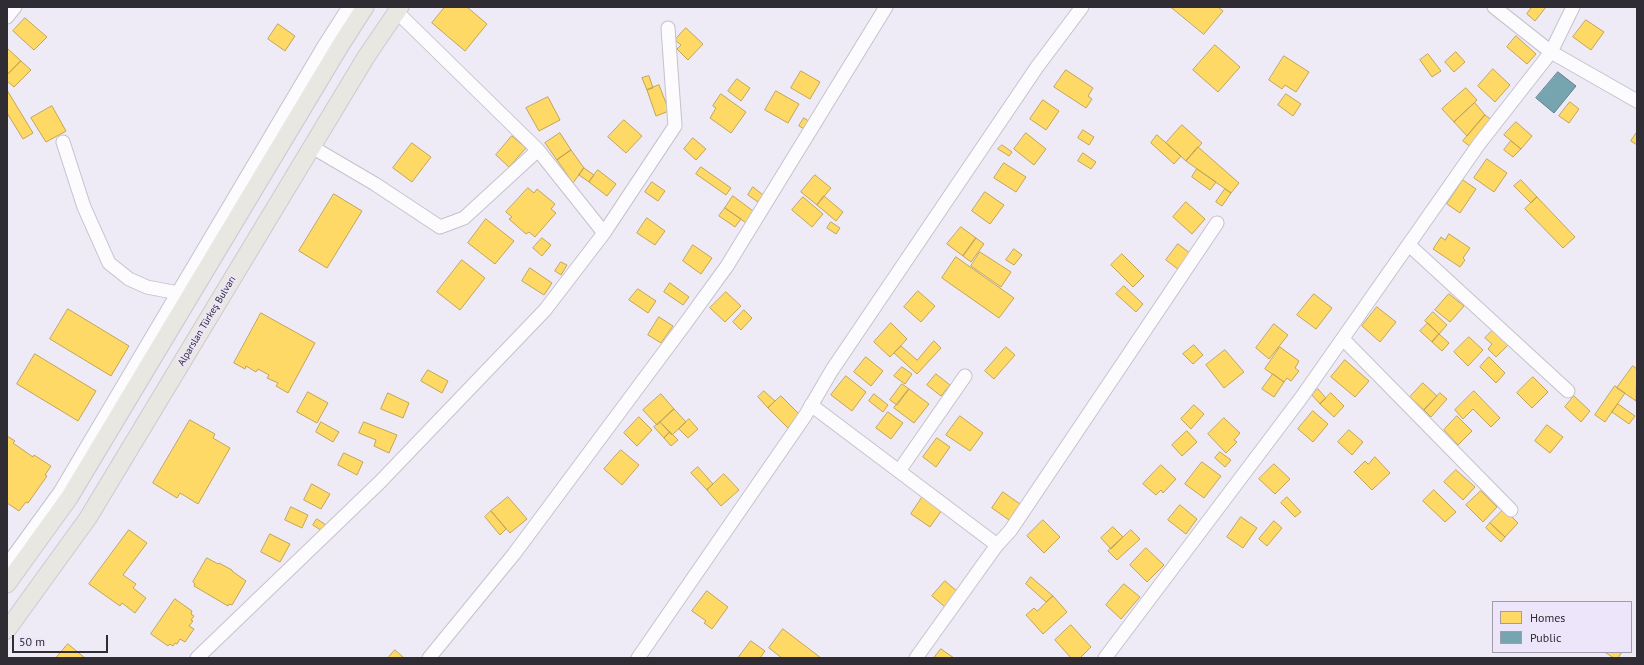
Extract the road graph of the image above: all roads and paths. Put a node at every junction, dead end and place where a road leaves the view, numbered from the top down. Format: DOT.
graph roads {
  1 [pos="15,7"];
  2 [pos="349,7"];
  3 [pos="365,7"];
  4 [pos="886,7"];
  5 [pos="1082,7"];
  6 [pos="1494,7"];
  7 [pos="1573,7"];
  8 [pos="398,9"];
  9 [pos="7,17"];
  10 [pos="668,28"];
  11 [pos="1551,52"];
  12 [pos="1637,101"];
  13 [pos="64,142"];
  14 [pos="312,147"];
  15 [pos="538,150"];
  16 [pos="1217,224"];
  17 [pos="604,233"];
  18 [pos="1409,245"];
  19 [pos="186,290"];
  20 [pos="1343,339"];
  21 [pos="965,376"];
  22 [pos="1568,391"];
  23 [pos="811,405"];
  24 [pos="899,471"];
  25 [pos="1511,510"];
  26 [pos="997,545"];
  27 [pos="11,551"];
  28 [pos="7,565"];
  29 [pos="7,584"];
  30 [pos="7,630"];
  31 [pos="197,658"];
  32 [pos="429,658"];
  33 [pos="638,658"];
  34 [pos="916,658"];
  35 [pos="1105,658"];
  1 -- 9 [label="street"];
  2 -- 19 [label="street"];
  3 -- 19 [label="main road"];
  4 -- 32 [label="street"];
  5 -- 23 [label="street"];
  6 -- 11 [label="street"];
  7 -- 11 [label="street"];
  8 -- 14 [label="main road, Alparslan Türkeş Bulvarı"];
  8 -- 15 [label="street"];
  10 -- 17 [label="street"];
  11 -- 12 [label="street"];
  11 -- 18 [label="street"];
  13 -- 19 [label="street"];
  14 -- 15 [label="street"];
  14 -- 30 [label="main road, Alparslan Türkeş Bulvarı"];
  15 -- 17 [label="street"];
  16 -- 26 [label="street"];
  17 -- 31 [label="street"];
  18 -- 20 [label="street"];
  18 -- 22 [label="street"];
  19 -- 27 [label="street"];
  19 -- 29 [label="main road"];
  20 -- 25 [label="street"];
  20 -- 35 [label="street"];
  21 -- 24 [label="street"];
  23 -- 24 [label="street"];
  23 -- 33 [label="street"];
  24 -- 26 [label="street"];
  26 -- 34 [label="street"];
  27 -- 28 [label="street"];
}
